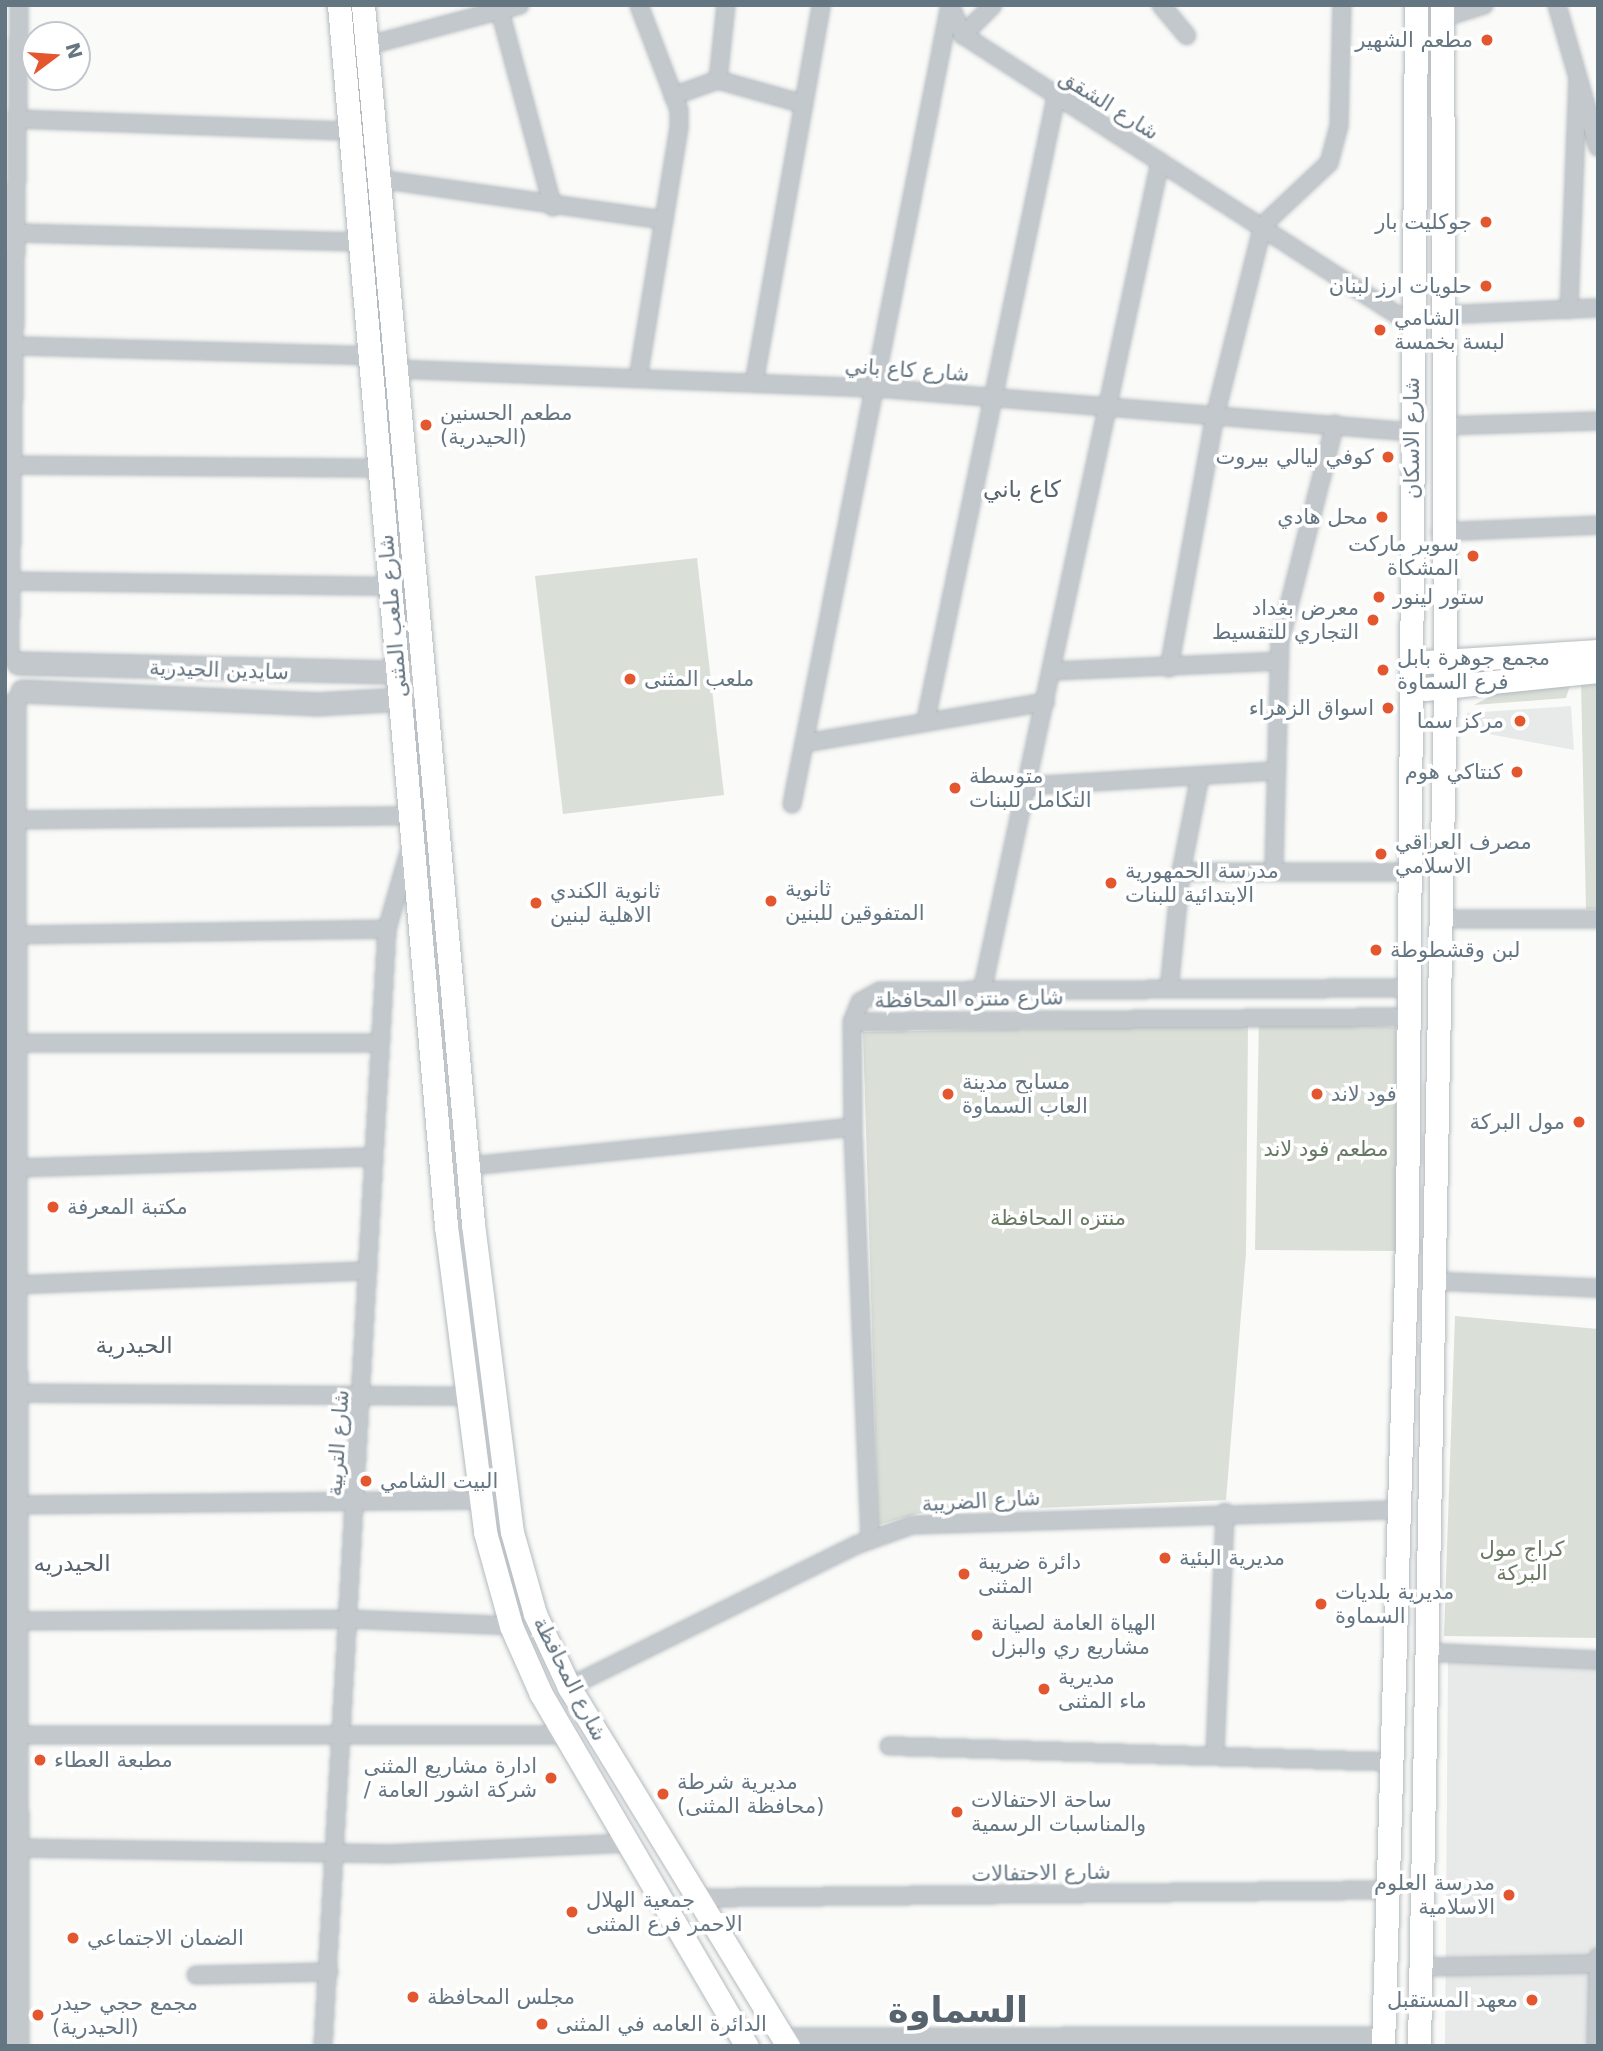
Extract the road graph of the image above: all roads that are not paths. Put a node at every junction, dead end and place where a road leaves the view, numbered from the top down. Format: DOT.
graph roads {
  1 [pos="19,5"];
  2 [pos="339,5"];
  3 [pos="363,5"];
  4 [pos="520,5"];
  5 [pos="639,5"];
  6 [pos="726,5"];
  7 [pos="821,5"];
  8 [pos="950,5"];
  9 [pos="993,5"];
  10 [pos="1161,5"];
  11 [pos="1342,5"];
  12 [pos="1416,5"];
  13 [pos="1484,5"];
  14 [pos="1557,5"];
  15 [pos="500,10"];
  16 [pos="1442,12"];
  17 [pos="963,35"];
  18 [pos="1187,36"];
  19 [pos="366,46"];
  20 [pos="1577,78"];
  21 [pos="718,80"];
  22 [pos="673,96"];
  23 [pos="1056,97"];
  24 [pos="803,104"];
  25 [pos="18,119"];
  26 [pos="350,131"];
  27 [pos="1598,147"];
  28 [pos="1160,162"];
  29 [pos="380,187"];
  30 [pos="356,196"];
  31 [pos="553,207"];
  32 [pos="664,220"];
  33 [pos="1263,225"];
  34 [pos="18,233"];
  35 [pos="361,242"];
  36 [pos="1598,309"];
  37 [pos="1569,310"];
  38 [pos="1443,316"];
  39 [pos="1413,325"];
  40 [pos="19,345"];
  41 [pos="372,356"];
  42 [pos="397,369"];
  43 [pos="638,378"];
  44 [pos="754,383"];
  45 [pos="877,388"];
  46 [pos="989,397"];
  47 [pos="1108,408"];
  48 [pos="1215,416"];
  49 [pos="1598,421"];
  50 [pos="1335,424"];
  51 [pos="1442,426"];
  52 [pos="1412,432"];
  53 [pos="17,465"];
  54 [pos="381,468"];
  55 [pos="1598,525"];
  56 [pos="1440,532"];
  57 [pos="13,581"];
  58 [pos="391,586"];
  59 [pos="1441,594"];
  60 [pos="1598,651"];
  61 [pos="11,657"];
  62 [pos="1278,661"];
  63 [pos="1410,663"];
  64 [pos="1444,663"];
  65 [pos="1169,668"];
  66 [pos="1497,670"];
  67 [pos="1053,671"];
  68 [pos="1598,671"];
  69 [pos="410,673"];
  70 [pos="1427,689"];
  71 [pos="411,698"];
  72 [pos="14,701"];
  73 [pos="1046,702"];
  74 [pos="926,719"];
  75 [pos="805,743"];
  76 [pos="1274,771"];
  77 [pos="1200,776"];
  78 [pos="1443,785"];
  79 [pos="1028,786"];
  80 [pos="792,804"];
  81 [pos="408,816"];
  82 [pos="15,820"];
  83 [pos="411,847"];
  84 [pos="1274,867"];
  85 [pos="1181,872"];
  86 [pos="1409,872"];
  87 [pos="1442,919"];
  88 [pos="1598,919"];
  89 [pos="387,929"];
  90 [pos="14,935"];
  91 [pos="1409,988"];
  92 [pos="1169,989"];
  93 [pos="982,991"];
  94 [pos="1409,1017"];
  95 [pos="852,1022"];
  96 [pos="16,1043"];
  97 [pos="380,1043"];
  98 [pos="853,1128"];
  99 [pos="374,1157"];
  100 [pos="470,1166"];
  101 [pos="16,1168"];
  102 [pos="473,1223"];
  103 [pos="446,1226"];
  104 [pos="368,1271"];
  105 [pos="1435,1281"];
  106 [pos="14,1285"];
  107 [pos="1598,1288"];
  108 [pos="13,1393"];
  109 [pos="362,1395"];
  110 [pos="463,1396"];
  111 [pos="479,1500"];
  112 [pos="354,1501"];
  113 [pos="16,1505"];
  114 [pos="1398,1510"];
  115 [pos="1225,1512"];
  116 [pos="870,1538"];
  117 [pos="347,1619"];
  118 [pos="16,1621"];
  119 [pos="511,1626"];
  120 [pos="1424,1652"];
  121 [pos="1598,1660"];
  122 [pos="569,1687"];
  123 [pos="342,1733"];
  124 [pos="15,1735"];
  125 [pos="563,1735"];
  126 [pos="889,1746"];
  127 [pos="1216,1754"];
  128 [pos="1392,1762"];
  129 [pos="624,1843"];
  130 [pos="15,1848"];
  131 [pos="335,1851"];
  132 [pos="1388,1891"];
  133 [pos="694,1898"];
  134 [pos="1598,1957"];
  135 [pos="1597,1964"];
  136 [pos="11,1967"];
  137 [pos="1422,1967"];
  138 [pos="329,1972"];
  139 [pos="195,1975"];
  140 [pos="1237,2039"];
  141 [pos="785,2041"];
  142 [pos="1384,2041"];
  143 [pos="17,2046"];
  144 [pos="323,2046"];
  145 [pos="747,2046"];
  146 [pos="1419,2046"];
  147 [pos="1596,2046"];
  1 -- 25 [label="street"];
  2 -- 26 [label="main road, شارع ملعب المثنى"];
  3 -- 19 [label="main road, شارع ملعب المثنى"];
  4 -- 15 [label="street"];
  5 -- 22 [label="street"];
  6 -- 21 [label="street"];
  7 -- 24 [label="street"];
  8 -- 17 [label="street"];
  8 -- 45 [label="street"];
  9 -- 17 [label="street"];
  10 -- 18 [label="street"];
  11 -- 33 [label="street"];
  12 -- 39 [label="main road, شارع الاسكان"];
  13 -- 16 [label="street"];
  14 -- 20 [label="street"];
  15 -- 19 [label="street"];
  15 -- 31 [label="street"];
  16 -- 38 [label="main road, شارع الاسكان"];
  17 -- 23 [label="street, شارع الشقق"];
  19 -- 29 [label="main road, شارع ملعب المثنى"];
  20 -- 27 [label="street"];
  20 -- 37 [label="street"];
  21 -- 22 [label="street"];
  21 -- 24 [label="street"];
  22 -- 32 [label="street"];
  23 -- 28 [label="street, شارع الشقق"];
  23 -- 46 [label="street"];
  24 -- 44 [label="street"];
  25 -- 26 [label="street"];
  25 -- 34 [label="street"];
  26 -- 30 [label="main road, شارع ملعب المثنى"];
  28 -- 33 [label="street, شارع الشقق"];
  28 -- 47 [label="street"];
  29 -- 30 [label="main road"];
  29 -- 31 [label="street"];
  29 -- 42 [label="main road, شارع ملعب المثنى"];
  30 -- 35 [label="main road, شارع ملعب المثنى"];
  31 -- 32 [label="street"];
  32 -- 43 [label="street"];
  33 -- 39 [label="street, شارع الشقق"];
  33 -- 48 [label="street"];
  34 -- 35 [label="street"];
  34 -- 40 [label="street"];
  35 -- 41 [label="main road, شارع ملعب المثنى"];
  36 -- 37 [label="street"];
  37 -- 38 [label="street"];
  38 -- 51 [label="main road, شارع الاسكان"];
  39 -- 52 [label="main road, شارع الاسكان"];
  40 -- 41 [label="street"];
  40 -- 53 [label="street"];
  41 -- 54 [label="main road, شارع ملعب المثنى"];
  42 -- 43 [label="street, شارع كاع باني"];
  42 -- 69 [label="main road, شارع ملعب المثنى"];
  43 -- 44 [label="street, شارع كاع باني"];
  44 -- 45 [label="street, شارع كاع باني"];
  45 -- 46 [label="street, شارع كاع باني"];
  45 -- 75 [label="street"];
  46 -- 47 [label="street, شارع كاع باني"];
  46 -- 74 [label="street"];
  47 -- 48 [label="street, شارع كاع باني"];
  47 -- 67 [label="street"];
  48 -- 50 [label="street, شارع كاع باني"];
  48 -- 65 [label="street"];
  49 -- 51 [label="street"];
  50 -- 52 [label="street, شارع كاع باني"];
  50 -- 62 [label="street"];
  51 -- 56 [label="main road, شارع الاسكان"];
  52 -- 63 [label="main road, شارع الاسكان"];
  53 -- 54 [label="street"];
  53 -- 57 [label="street"];
  54 -- 58 [label="main road, شارع ملعب المثنى"];
  55 -- 56 [label="street"];
  56 -- 59 [label="main road, شارع الاسكان"];
  57 -- 58 [label="street"];
  57 -- 61 [label="street"];
  58 -- 69 [label="main road, شارع ملعب المثنى"];
  59 -- 64 [label="main road, شارع الاسكان"];
  59 -- 66 [label="main road"];
  60 -- 66 [label="main road"];
  61 -- 69 [label="street, سايدين الحيدرية"];
  61 -- 72 [label="street"];
  62 -- 65 [label="street"];
  62 -- 76 [label="street"];
  63 -- 64 [label="main road"];
  63 -- 70 [label="main road, شارع الاسكان"];
  64 -- 66 [label="main road"];
  64 -- 70 [label="main road, شارع الاسكان"];
  65 -- 67 [label="street"];
  66 -- 68 [label="main road"];
  66 -- 70 [label="main road"];
  66 -- 78 [label="main road"];
  67 -- 73 [label="street"];
  69 -- 71 [label="main road, شارع ملعب المثنى"];
  70 -- 78 [label="main road"];
  70 -- 86 [label="main road, شارع الاسكان"];
  71 -- 72 [label="street, سايدين الحيدرية"];
  71 -- 81 [label="main road, شارع ملعب المثنى"];
  71 -- 100 [label="main road, شارع ملعب المثنى"];
  72 -- 82 [label="street"];
  73 -- 74 [label="street"];
  73 -- 79 [label="street"];
  74 -- 75 [label="street"];
  75 -- 80 [label="street"];
  76 -- 77 [label="street"];
  76 -- 84 [label="street"];
  77 -- 79 [label="street"];
  77 -- 85 [label="street"];
  78 -- 87 [label="main road"];
  79 -- 93 [label="street"];
  81 -- 82 [label="street"];
  81 -- 83 [label="main road, شارع ملعب المثنى"];
  82 -- 90 [label="street"];
  83 -- 89 [label="street, شارع التربية"];
  83 -- 103 [label="main road, شارع ملعب المثنى"];
  84 -- 85 [label="street"];
  84 -- 86 [label="street"];
  85 -- 92 [label="street"];
  86 -- 91 [label="main road, شارع الاسكان"];
  87 -- 88 [label="street"];
  87 -- 105 [label="main road"];
  89 -- 90 [label="street"];
  89 -- 97 [label="street, شارع التربية"];
  90 -- 96 [label="street"];
  91 -- 92 [label="street, شارع منتزه المحافظة"];
  91 -- 94 [label="main road, شارع الاسكان"];
  92 -- 93 [label="street, شارع منتزه المحافظة"];
  93 -- 95 [label="street, شارع منتزه المحافظة"];
  94 -- 95 [label="street, شارع منتزه المحافظة"];
  94 -- 114 [label="main road, شارع الاسكان"];
  95 -- 98 [label="street"];
  96 -- 97 [label="street"];
  96 -- 101 [label="street"];
  97 -- 99 [label="street, شارع التربية"];
  98 -- 100 [label="street"];
  98 -- 116 [label="street"];
  99 -- 101 [label="street"];
  99 -- 104 [label="street, شارع التربية"];
  100 -- 102 [label="main road, شارع ملعب المثنى"];
  101 -- 106 [label="street"];
  102 -- 103 [label="main road"];
  102 -- 122 [label="main road, شارع المحافظة"];
  103 -- 110 [label="main road, شارع المحافظة"];
  104 -- 106 [label="street"];
  104 -- 109 [label="street, شارع التربية"];
  105 -- 107 [label="street"];
  105 -- 120 [label="main road"];
  106 -- 108 [label="street"];
  108 -- 109 [label="street"];
  108 -- 113 [label="street"];
  109 -- 110 [label="street"];
  109 -- 112 [label="street, شارع التربية"];
  110 -- 111 [label="main road, شارع المحافظة"];
  111 -- 112 [label="street"];
  111 -- 119 [label="main road, شارع المحافظة"];
  112 -- 113 [label="street"];
  112 -- 117 [label="street, شارع التربية"];
  113 -- 118 [label="street"];
  114 -- 115 [label="street, شارع الضريبة"];
  114 -- 128 [label="main road, شارع الاسكان"];
  115 -- 116 [label="street, شارع الضريبة"];
  115 -- 127 [label="street"];
  116 -- 122 [label="street, شارع الضريبة"];
  117 -- 118 [label="street"];
  117 -- 119 [label="street"];
  117 -- 123 [label="street, شارع التربية"];
  118 -- 124 [label="street"];
  119 -- 125 [label="main road, شارع المحافظة"];
  120 -- 121 [label="street"];
  120 -- 137 [label="main road"];
  122 -- 133 [label="main road, شارع المحافظة"];
  123 -- 124 [label="street"];
  123 -- 125 [label="street"];
  123 -- 131 [label="street, شارع التربية"];
  124 -- 130 [label="street"];
  125 -- 129 [label="main road, شارع المحافظة"];
  126 -- 127 [label="street"];
  127 -- 128 [label="street"];
  128 -- 132 [label="main road, شارع الاسكان"];
  129 -- 131 [label="street"];
  129 -- 145 [label="main road, شارع المحافظة"];
  130 -- 131 [label="street"];
  130 -- 136 [label="street"];
  131 -- 138 [label="street, شارع التربية"];
  132 -- 133 [label="street, شارع الاحتفالات"];
  132 -- 142 [label="main road, شارع الاسكان"];
  133 -- 141 [label="main road, شارع المحافظة"];
  134 -- 135 [label="street"];
  135 -- 137 [label="street"];
  135 -- 147 [label="street"];
  136 -- 143 [label="street"];
  137 -- 146 [label="main road"];
  138 -- 139 [label="street"];
  138 -- 144 [label="street, شارع التربية"];
  140 -- 141 [label="street"];
  140 -- 142 [label="street"];
}
